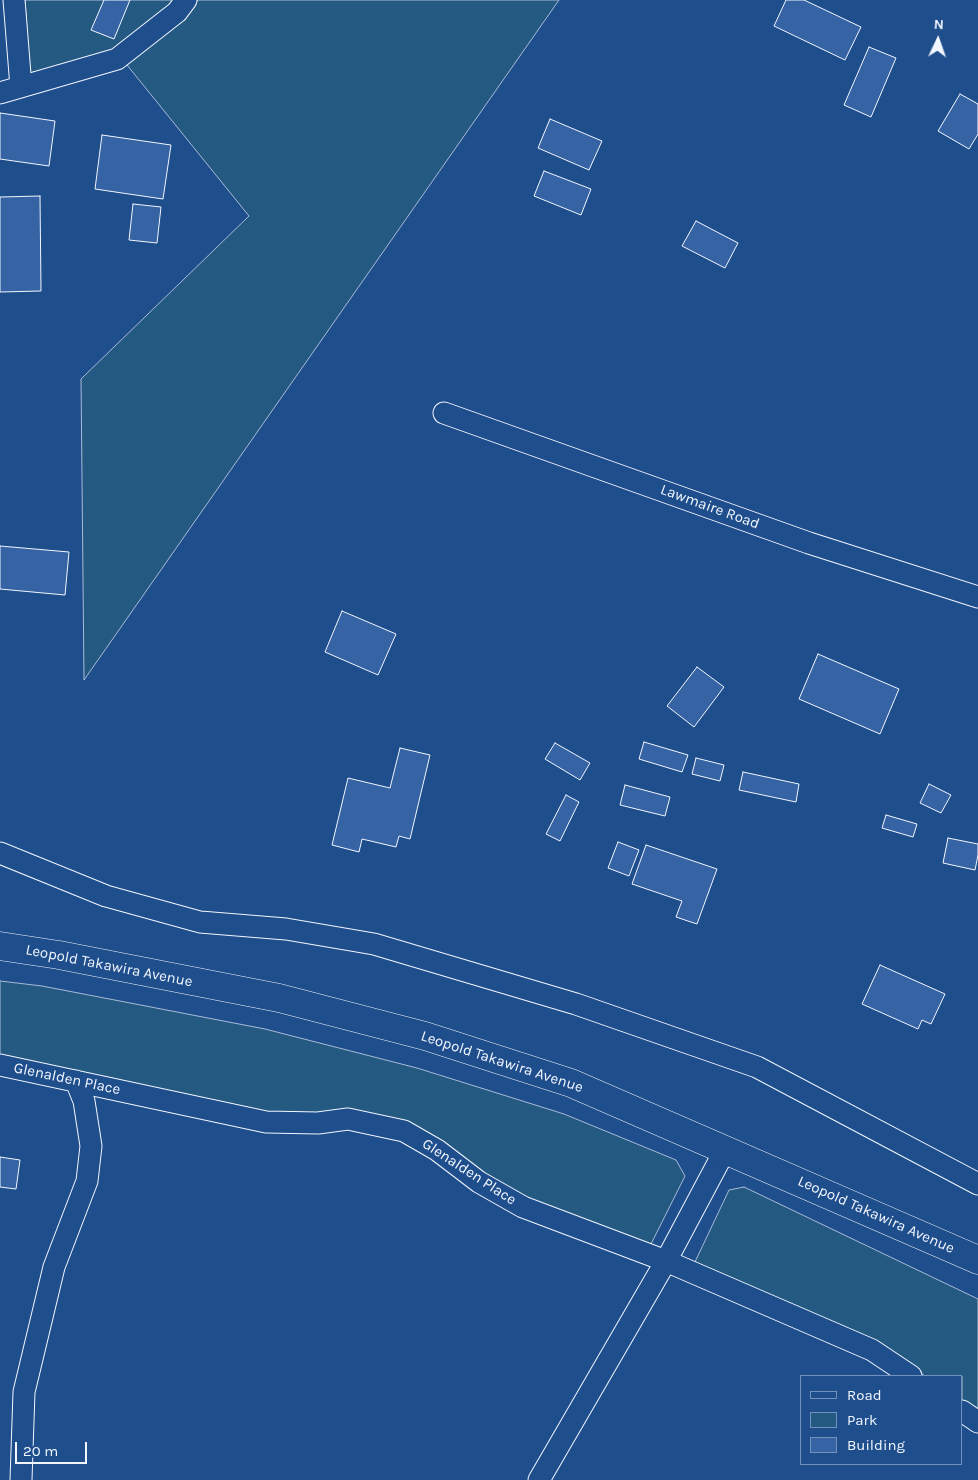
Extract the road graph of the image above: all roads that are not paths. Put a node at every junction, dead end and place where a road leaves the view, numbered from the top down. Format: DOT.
graph roads {
  1 [pos="14,0"];
  2 [pos="186,0"];
  3 [pos="21,87"];
  4 [pos="0,93"];
  5 [pos="444,413"];
  6 [pos="978,597"];
  7 [pos="0,853"];
  8 [pos="0,946"];
  9 [pos="0,1065"];
  10 [pos="76,1081"];
  11 [pos="725,1150"];
  12 [pos="978,1184"];
  13 [pos="978,1260"];
  14 [pos="666,1261"];
  15 [pos="910,1375"];
  16 [pos="963,1412"];
  17 [pos="978,1422"];
  18 [pos="21,1480"];
  19 [pos="539,1480"];
  1 -- 3 [label="street"];
  2 -- 3 [label="street"];
  3 -- 4 [label="street"];
  5 -- 6 [label="street, Lawmaire Road"];
  7 -- 12 [label="street"];
  8 -- 11 [label="highway, Leopold Takawira Avenue"];
  9 -- 10 [label="street, Glenalden Place"];
  10 -- 14 [label="street, Glenalden Place"];
  10 -- 18 [label="street"];
  11 -- 13 [label="highway, Leopold Takawira Avenue"];
  11 -- 14 [label="street"];
  14 -- 15 [label="street, Glenalden Place"];
  14 -- 19 [label="street"];
  16 -- 17 [label="street"];
}
